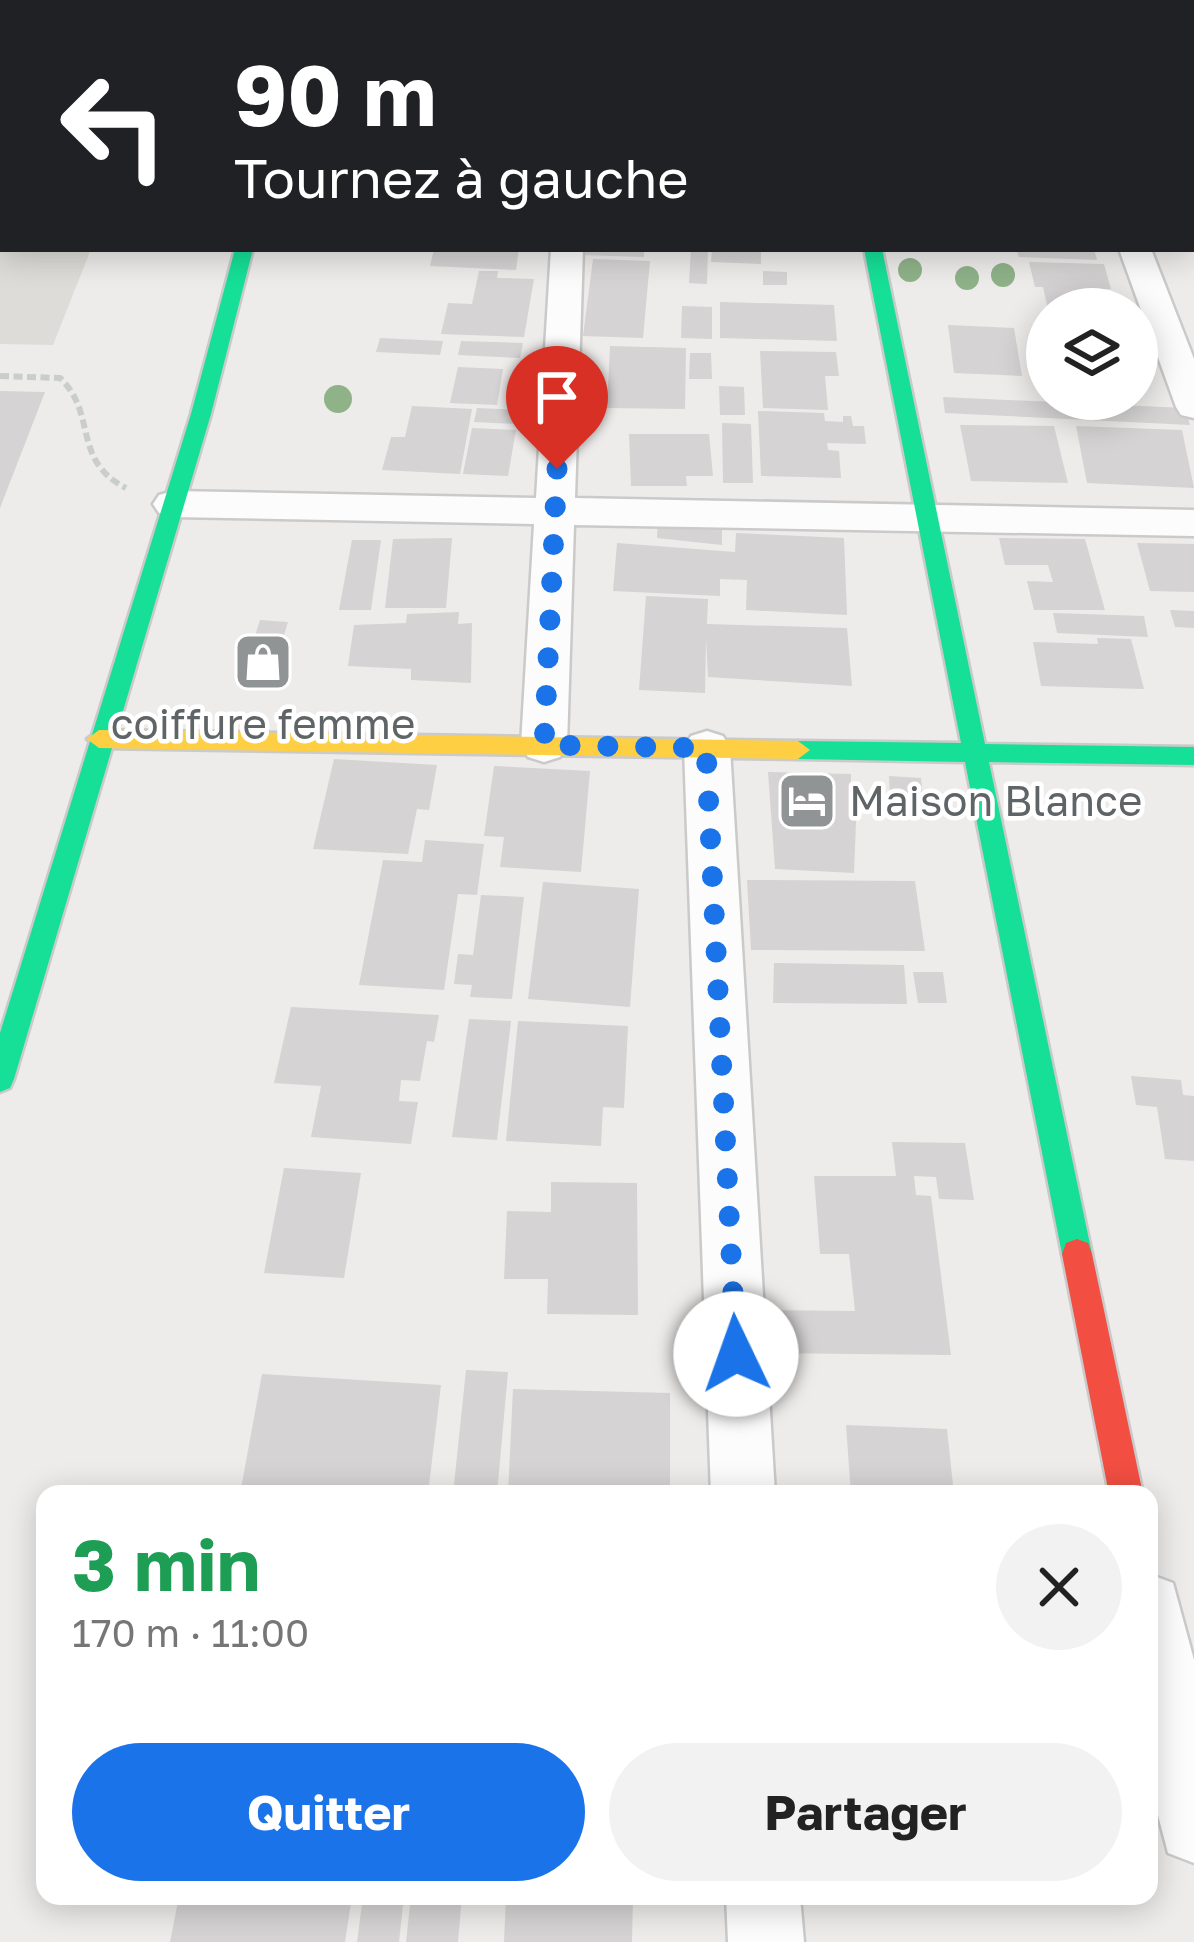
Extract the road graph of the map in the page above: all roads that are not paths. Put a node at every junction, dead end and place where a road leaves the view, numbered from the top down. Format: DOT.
graph roads {
  1 [pos="243,252"];
  2 [pos="567,252"];
  3 [pos="874,252"];
  4 [pos="1136,252"];
  5 [pos="1194,407"];
  6 [pos="173,504"];
  7 [pos="555,513"];
  8 [pos="928,518"];
  9 [pos="1194,523"];
  10 [pos="99,739"];
  11 [pos="544,745"];
  12 [pos="706,748"];
  13 [pos="975,752"];
  14 [pos="1194,756"];
  15 [pos="0,1079"];
  16 [pos="743,1485"];
  17 [pos="1124,1485"];
  18 [pos="1168,1650"];
  19 [pos="1194,1827"];
  20 [pos="764,1905"];
  21 [pos="766,1942"];
  1 -- 6 [label="street"];
  2 -- 7 [label="street"];
  3 -- 8 [label="street"];
  4 -- 5 [label="street"];
  6 -- 7 [label="street"];
  6 -- 10 [label="street"];
  7 -- 8 [label="street"];
  7 -- 11 [label="street"];
  8 -- 9 [label="street"];
  8 -- 13 [label="street"];
  10 -- 11 [label="street"];
  10 -- 15 [label="street"];
  11 -- 12 [label="street"];
  12 -- 13 [label="street"];
  12 -- 16 [label="street"];
  13 -- 14 [label="street"];
  13 -- 17 [label="street"];
  18 -- 19 [label="street"];
  20 -- 21 [label="street"];
}
